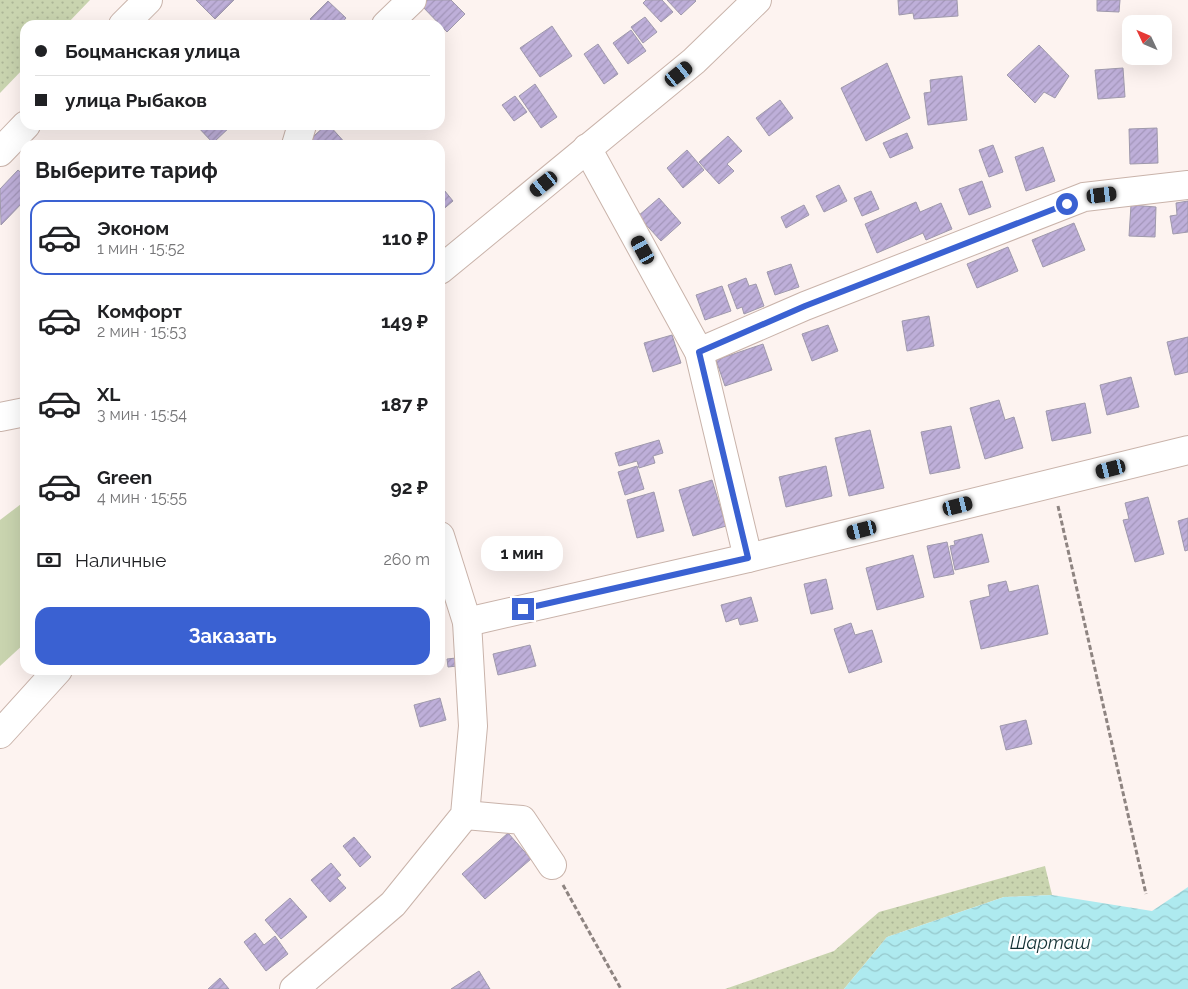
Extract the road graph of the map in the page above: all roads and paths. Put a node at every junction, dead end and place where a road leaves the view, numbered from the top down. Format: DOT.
graph roads {
  1 [pos="148,0"];
  2 [pos="412,0"];
  3 [pos="757,0"];
  4 [pos="128,20"];
  5 [pos="391,20"];
  6 [pos="21,130"];
  7 [pos="587,148"];
  8 [pos="0,152"];
  9 [pos="1188,185"];
  10 [pos="445,266"];
  11 [pos="699,352"];
  12 [pos="20,413"];
  13 [pos="0,417"];
  14 [pos="1188,450"];
  15 [pos="1053,483"];
  16 [pos="445,552"];
  17 [pos="748,558"];
  18 [pos="467,622"];
  19 [pos="53,675"];
  20 [pos="0,734"];
  21 [pos="465,815"];
  22 [pos="552,864"];
  23 [pos="1146,894"];
  24 [pos="294,989"];
  25 [pos="620,989"];
  1 -- 4 [label="street"];
  2 -- 5 [label="street"];
  3 -- 7 [label="street"];
  6 -- 8 [label="street"];
  7 -- 10 [label="street"];
  7 -- 11 [label="street"];
  9 -- 11 [label="street"];
  11 -- 17 [label="street"];
  12 -- 13 [label="street"];
  14 -- 15 [label="street"];
  15 -- 17 [label="street"];
  15 -- 23 [label="path"];
  16 -- 18 [label="street"];
  17 -- 18 [label="street"];
  18 -- 21 [label="street"];
  19 -- 20 [label="street"];
  21 -- 22 [label="street"];
  21 -- 24 [label="street"];
  22 -- 25 [label="path"];
}
